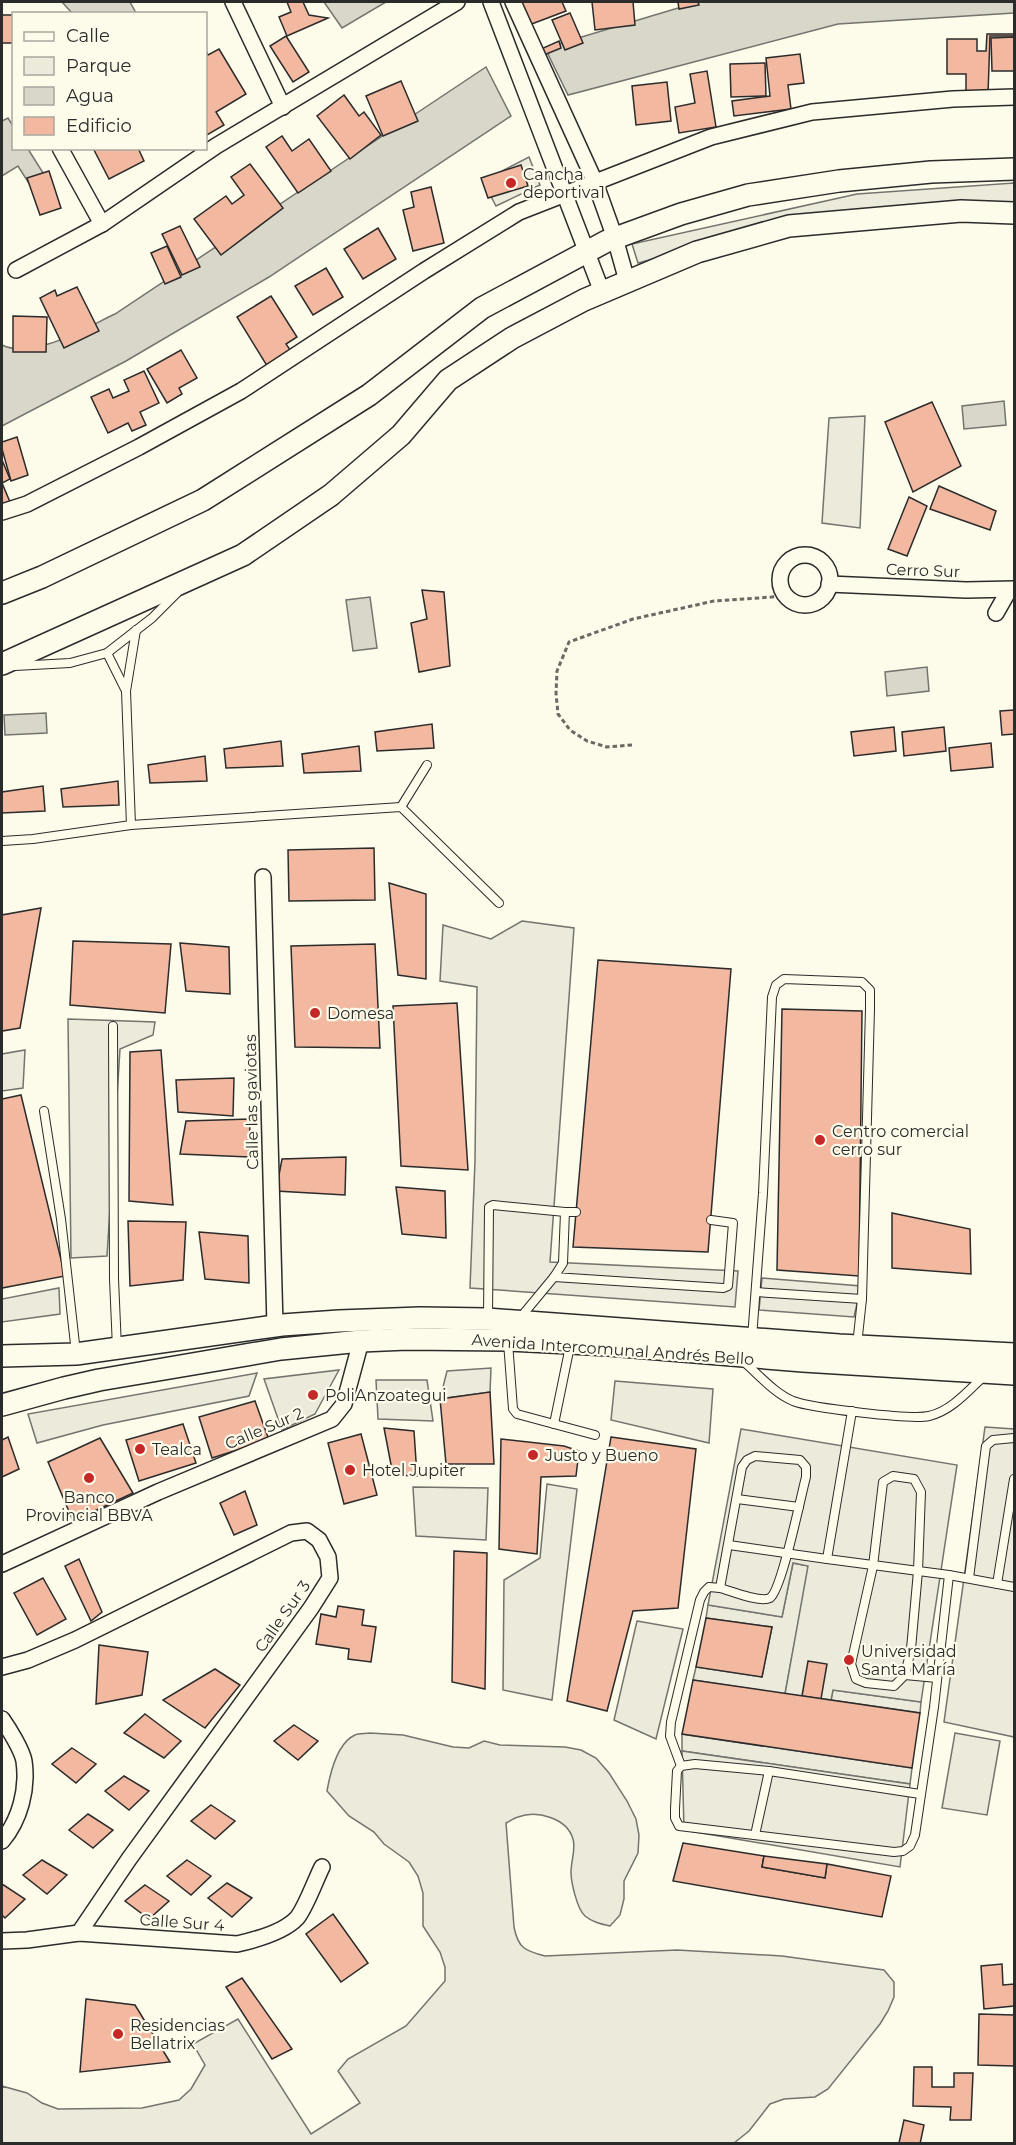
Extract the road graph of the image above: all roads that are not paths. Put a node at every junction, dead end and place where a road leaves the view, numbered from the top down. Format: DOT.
graph roads {
  1 [pos="233,2"];
  2 [pos="457,2"];
  3 [pos="491,2"];
  4 [pos="513,2"];
  5 [pos="1014,97"];
  6 [pos="283,107"];
  7 [pos="61,150"];
  8 [pos="1014,169"];
  9 [pos="595,182"];
  10 [pos="565,194"];
  11 [pos="1014,213"];
  12 [pos="102,224"];
  13 [pos="615,238"];
  14 [pos="587,252"];
  15 [pos="16,270"];
  16 [pos="627,281"];
  17 [pos="602,292"];
  18 [pos="2,512"];
  19 [pos="190,580"];
  20 [pos="829,584"];
  21 [pos="1012,589"];
  22 [pos="2,593"];
  23 [pos="996,613"];
  24 [pos="136,630"];
  25 [pos="107,653"];
  26 [pos="2,665"];
  27 [pos="126,691"];
  28 [pos="427,765"];
  29 [pos="401,807"];
  30 [pos="131,825"];
  31 [pos="2,841"];
  32 [pos="263,877"];
  33 [pos="499,903"];
  34 [pos="113,1026"];
  35 [pos="44,1111"];
  36 [pos="565,1212"];
  37 [pos="576,1212"];
  38 [pos="711,1220"];
  39 [pos="555,1277"];
  40 [pos="756,1292"];
  41 [pos="862,1299"];
  42 [pos="488,1319"];
  43 [pos="275,1326"];
  44 [pos="512,1331"];
  45 [pos="752,1339"];
  46 [pos="360,1341"];
  47 [pos="571,1343"];
  48 [pos="858,1345"];
  49 [pos="117,1349"];
  50 [pos="1014,1353"];
  51 [pos="76,1354"];
  52 [pos="2,1356"];
  53 [pos="738,1356"];
  54 [pos="989,1372"];
  55 [pos="1014,1374"];
  56 [pos="2,1406"];
  57 [pos="852,1411"];
  58 [pos="554,1424"];
  59 [pos="595,1435"];
  60 [pos="1014,1438"];
  61 [pos="1014,1479"];
  62 [pos="737,1499"];
  63 [pos="799,1507"];
  64 [pos="729,1545"];
  65 [pos="787,1553"];
  66 [pos="827,1559"];
  67 [pos="2,1564"];
  68 [pos="873,1566"];
  69 [pos="918,1571"];
  70 [pos="949,1575"];
  71 [pos="969,1578"];
  72 [pos="996,1584"];
  73 [pos="1014,1587"];
  74 [pos="720,1588"];
  75 [pos="2,1667"];
  76 [pos="905,1675"];
  77 [pos="937,1678"];
  78 [pos="2,1719"];
  79 [pos="681,1766"];
  80 [pos="769,1771"];
  81 [pos="920,1794"];
  82 [pos="755,1835"];
  83 [pos="2,1841"];
  84 [pos="322,1867"];
  85 [pos="78,1933"];
  86 [pos="2,1941"];
  1 -- 6 [label="street"];
  2 -- 6 [label="street"];
  3 -- 10 [label="street"];
  4 -- 9 [label="street"];
  5 -- 9 [label="street"];
  6 -- 12 [label="street"];
  7 -- 12 [label="street"];
  8 -- 13 [label="main road"];
  9 -- 10 [label="street"];
  9 -- 13 [label="street"];
  10 -- 14 [label="street"];
  10 -- 18 [label="street"];
  11 -- 16 [label="main road"];
  12 -- 15 [label="street"];
  13 -- 14 [label="main road"];
  13 -- 16 [label="street"];
  14 -- 17 [label="street"];
  14 -- 22 [label="main road"];
  16 -- 17 [label="main road"];
  17 -- 19 [label="main road"];
  19 -- 24 [label="lane"];
  19 -- 26 [label="main road"];
  20 -- 20 [label="street"];
  20 -- 21 [label="street, Cerro Sur"];
  21 -- 23 [label="street"];
  24 -- 25 [label="lane"];
  24 -- 27 [label="lane"];
  25 -- 26 [label="lane"];
  25 -- 27 [label="lane"];
  27 -- 30 [label="lane"];
  28 -- 29 [label="lane"];
  29 -- 30 [label="lane"];
  29 -- 33 [label="lane"];
  30 -- 31 [label="lane"];
  32 -- 43 [label="street, Calle las gaviotas"];
  34 -- 49 [label="lane"];
  35 -- 51 [label="lane"];
  36 -- 37 [label="lane"];
  36 -- 39 [label="lane"];
  36 -- 42 [label="lane"];
  38 -- 39 [label="lane"];
  39 -- 44 [label="lane"];
  40 -- 41 [label="lane"];
  40 -- 41 [label="lane"];
  40 -- 45 [label="lane"];
  41 -- 48 [label="lane"];
  42 -- 43 [label="main road, Avenida Intercomunal Andrés Bello"];
  42 -- 44 [label="main road, Avenida Intercomunal Andrés Bello"];
  43 -- 49 [label="main road, Avenida Intercomunal Andrés Bello"];
  44 -- 45 [label="main road, Avenida Intercomunal Andrés Bello"];
  44 -- 46 [label="main road, Avenida Intercomunal Andrés Bello"];
  44 -- 47 [label="main road, Avenida Intercomunal Andrés Bello"];
  44 -- 58 [label="lane"];
  45 -- 48 [label="main road, Avenida Intercomunal Andrés Bello"];
  46 -- 56 [label="main road, Avenida Intercomunal Andrés Bello"];
  46 -- 67 [label="street, Calle Sur 2"];
  47 -- 53 [label="main road, Avenida Intercomunal Andrés Bello"];
  47 -- 58 [label="lane"];
  48 -- 50 [label="main road, Avenida Intercomunal Andrés Bello"];
  49 -- 51 [label="main road, Avenida Intercomunal Andrés Bello"];
  51 -- 52 [label="main road, Avenida Intercomunal Andrés Bello"];
  53 -- 54 [label="main road, Avenida Intercomunal Andrés Bello"];
  53 -- 57 [label="lane"];
  54 -- 55 [label="main road, Avenida Intercomunal Andrés Bello"];
  54 -- 57 [label="lane"];
  57 -- 66 [label="lane"];
  58 -- 59 [label="lane"];
  60 -- 71 [label="lane"];
  61 -- 72 [label="lane"];
  62 -- 63 [label="lane"];
  62 -- 63 [label="lane"];
  62 -- 64 [label="lane"];
  63 -- 65 [label="lane"];
  64 -- 65 [label="lane"];
  64 -- 74 [label="lane"];
  65 -- 66 [label="lane"];
  65 -- 74 [label="lane"];
  66 -- 68 [label="lane"];
  68 -- 69 [label="lane"];
  68 -- 69 [label="lane"];
  68 -- 76 [label="lane"];
  69 -- 70 [label="lane"];
  69 -- 76 [label="lane"];
  70 -- 71 [label="lane"];
  70 -- 77 [label="lane"];
  71 -- 72 [label="lane"];
  72 -- 73 [label="lane"];
  74 -- 79 [label="lane"];
  75 -- 85 [label="street, Calle Sur 3"];
  76 -- 77 [label="lane"];
  77 -- 81 [label="lane"];
  78 -- 83 [label="street"];
  79 -- 80 [label="lane"];
  79 -- 82 [label="lane"];
  80 -- 81 [label="lane"];
  80 -- 82 [label="lane"];
  81 -- 82 [label="lane"];
  84 -- 85 [label="street, Calle Sur 4"];
  85 -- 86 [label="street, Calle Sur 4"];
}
